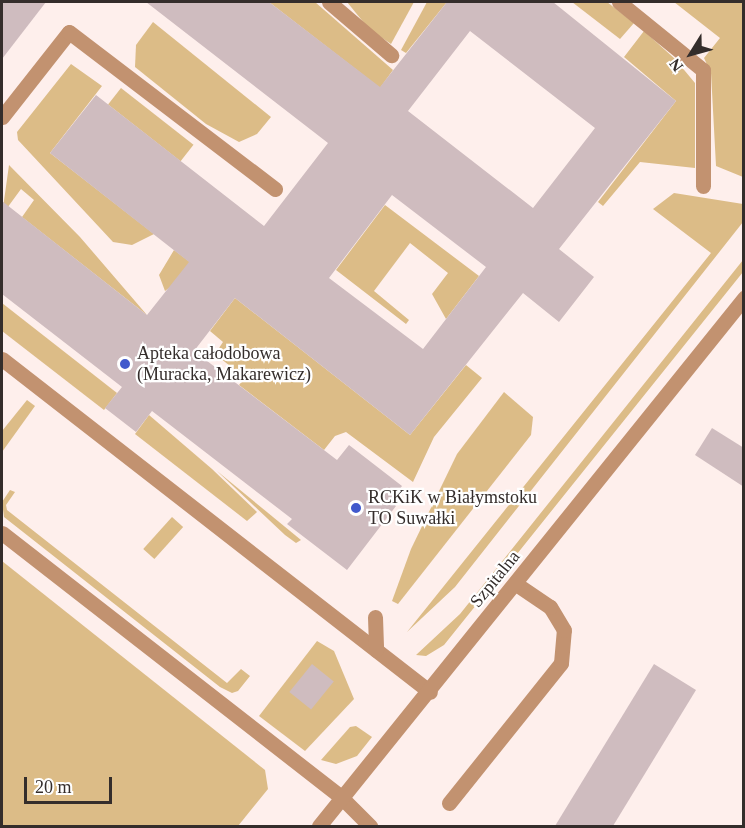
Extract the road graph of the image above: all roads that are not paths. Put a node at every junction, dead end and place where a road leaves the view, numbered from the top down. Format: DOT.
graph roads {
  1 [pos="329,2"];
  2 [pos="619,2"];
  3 [pos="391,55"];
  4 [pos="2,117"];
  5 [pos="703,186"];
  6 [pos="275,189"];
  7 [pos="744,298"];
  8 [pos="2,359"];
  9 [pos="2,533"];
  10 [pos="516,584"];
  11 [pos="375,617"];
  12 [pos="376,650"];
  13 [pos="430,692"];
  14 [pos="342,798"];
  15 [pos="448,803"];
  16 [pos="319,826"];
  17 [pos="370,826"];
  1 -- 3 [label="street"];
  2 -- 5 [label="street"];
  4 -- 6 [label="street"];
  7 -- 10 [label="street, Szpitalna"];
  8 -- 12 [label="street"];
  9 -- 14 [label="street"];
  10 -- 13 [label="street, Szpitalna"];
  10 -- 15 [label="street"];
  11 -- 12 [label="street"];
  12 -- 13 [label="street"];
  13 -- 14 [label="street, Szpitalna"];
  14 -- 16 [label="street, Szpitalna"];
  14 -- 17 [label="street"];
}
